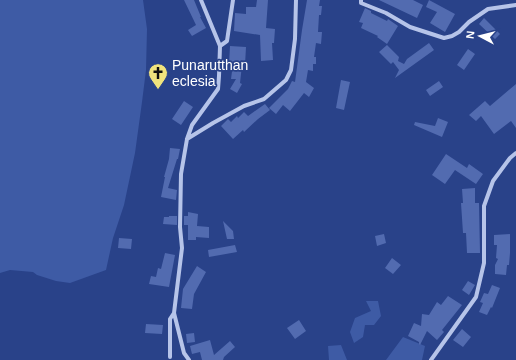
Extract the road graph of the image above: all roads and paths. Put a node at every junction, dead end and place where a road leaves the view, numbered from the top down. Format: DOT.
graph roads {
  1 [pos="201,0"];
  2 [pos="233,0"];
  3 [pos="296,0"];
  4 [pos="361,0"];
  5 [pos="516,5"];
  6 [pos="220,46"];
  7 [pos="187,139"];
  8 [pos="516,153"];
  9 [pos="174,313"];
  10 [pos="170,357"];
  11 [pos="189,360"];
  12 [pos="430,360"];
  1 -- 6 [label="street"];
  2 -- 6 [label="street"];
  3 -- 7 [label="street"];
  4 -- 5 [label="street"];
  6 -- 7 [label="street"];
  7 -- 9 [label="street"];
  8 -- 12 [label="street"];
  9 -- 10 [label="street"];
  9 -- 11 [label="street"];
}
